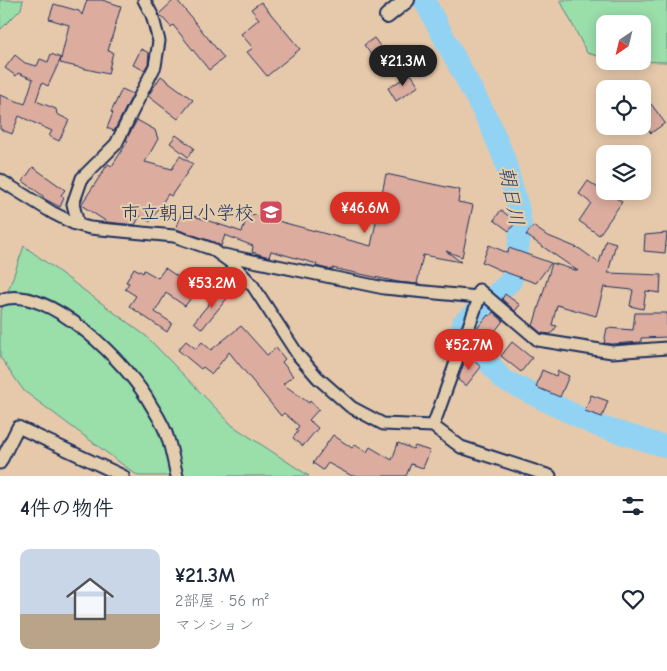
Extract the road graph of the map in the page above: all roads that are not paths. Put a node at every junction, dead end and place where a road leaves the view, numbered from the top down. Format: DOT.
graph roads {
  1 [pos="144,0"];
  2 [pos="407,0"];
  3 [pos="387,16"];
  4 [pos="0,180"];
  5 [pos="78,224"];
  6 [pos="218,254"];
  7 [pos="478,297"];
  8 [pos="0,300"];
  9 [pos="667,348"];
  10 [pos="433,426"];
  11 [pos="0,463"];
  12 [pos="123,476"];
  13 [pos="177,476"];
  14 [pos="550,476"];
  1 -- 5 [label="street"];
  2 -- 3 [label="street"];
  4 -- 5 [label="street"];
  5 -- 6 [label="street"];
  6 -- 7 [label="street"];
  6 -- 10 [label="street"];
  7 -- 9 [label="street"];
  7 -- 10 [label="street"];
  8 -- 13 [label="street"];
  10 -- 14 [label="street"];
  11 -- 12 [label="street"];
}
